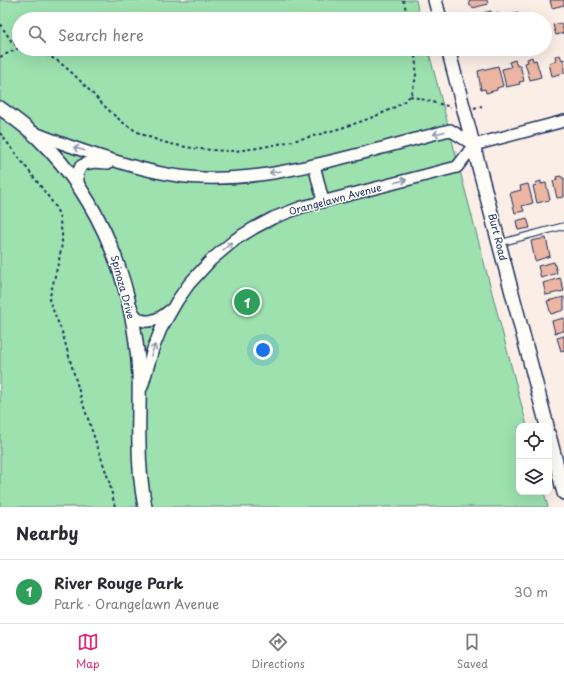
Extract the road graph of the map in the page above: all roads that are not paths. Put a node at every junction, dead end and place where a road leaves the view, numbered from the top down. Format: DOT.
graph roads {
  1 [pos="435,0"];
  2 [pos="438,12"];
  3 [pos="450,56"];
  4 [pos="0,108"];
  5 [pos="564,122"];
  6 [pos="31,131"];
  7 [pos="474,145"];
  8 [pos="314,165"];
  9 [pos="132,167"];
  10 [pos="79,187"];
  11 [pos="323,201"];
  12 [pos="564,226"];
  13 [pos="499,243"];
  14 [pos="129,302"];
  15 [pos="173,308"];
  16 [pos="140,401"];
  17 [pos="546,423"];
  18 [pos="552,444"];
  19 [pos="562,476"];
  20 [pos="564,493"];
  21 [pos="145,507"];
  1 -- 2 [label="street"];
  3 -- 7 [label="street, Burt Road"];
  4 -- 6 [label="street, Spinoza Drive"];
  5 -- 7 [label="street"];
  9 -- 6 [label="street, one-way"];
  6 -- 10 [label="street, Spinoza Drive"];
  7 -- 8 [label="street, one-way"];
  11 -- 7 [label="street, Orangelawn Avenue, one-way"];
  7 -- 13 [label="street, Burt Road"];
  8 -- 9 [label="street, one-way"];
  8 -- 11 [label="street"];
  9 -- 10 [label="street"];
  10 -- 14 [label="street, Spinoza Drive"];
  15 -- 11 [label="street, Orangelawn Avenue, one-way"];
  12 -- 13 [label="lane"];
  13 -- 17 [label="street, Burt Road"];
  14 -- 15 [label="street, Orangelawn Avenue"];
  14 -- 16 [label="street, Spinoza Drive"];
  16 -- 15 [label="street, Orangelawn Avenue, one-way"];
  16 -- 21 [label="street, Spinoza Drive"];
  18 -- 19 [label="street"];
  19 -- 20 [label="street"];
}
